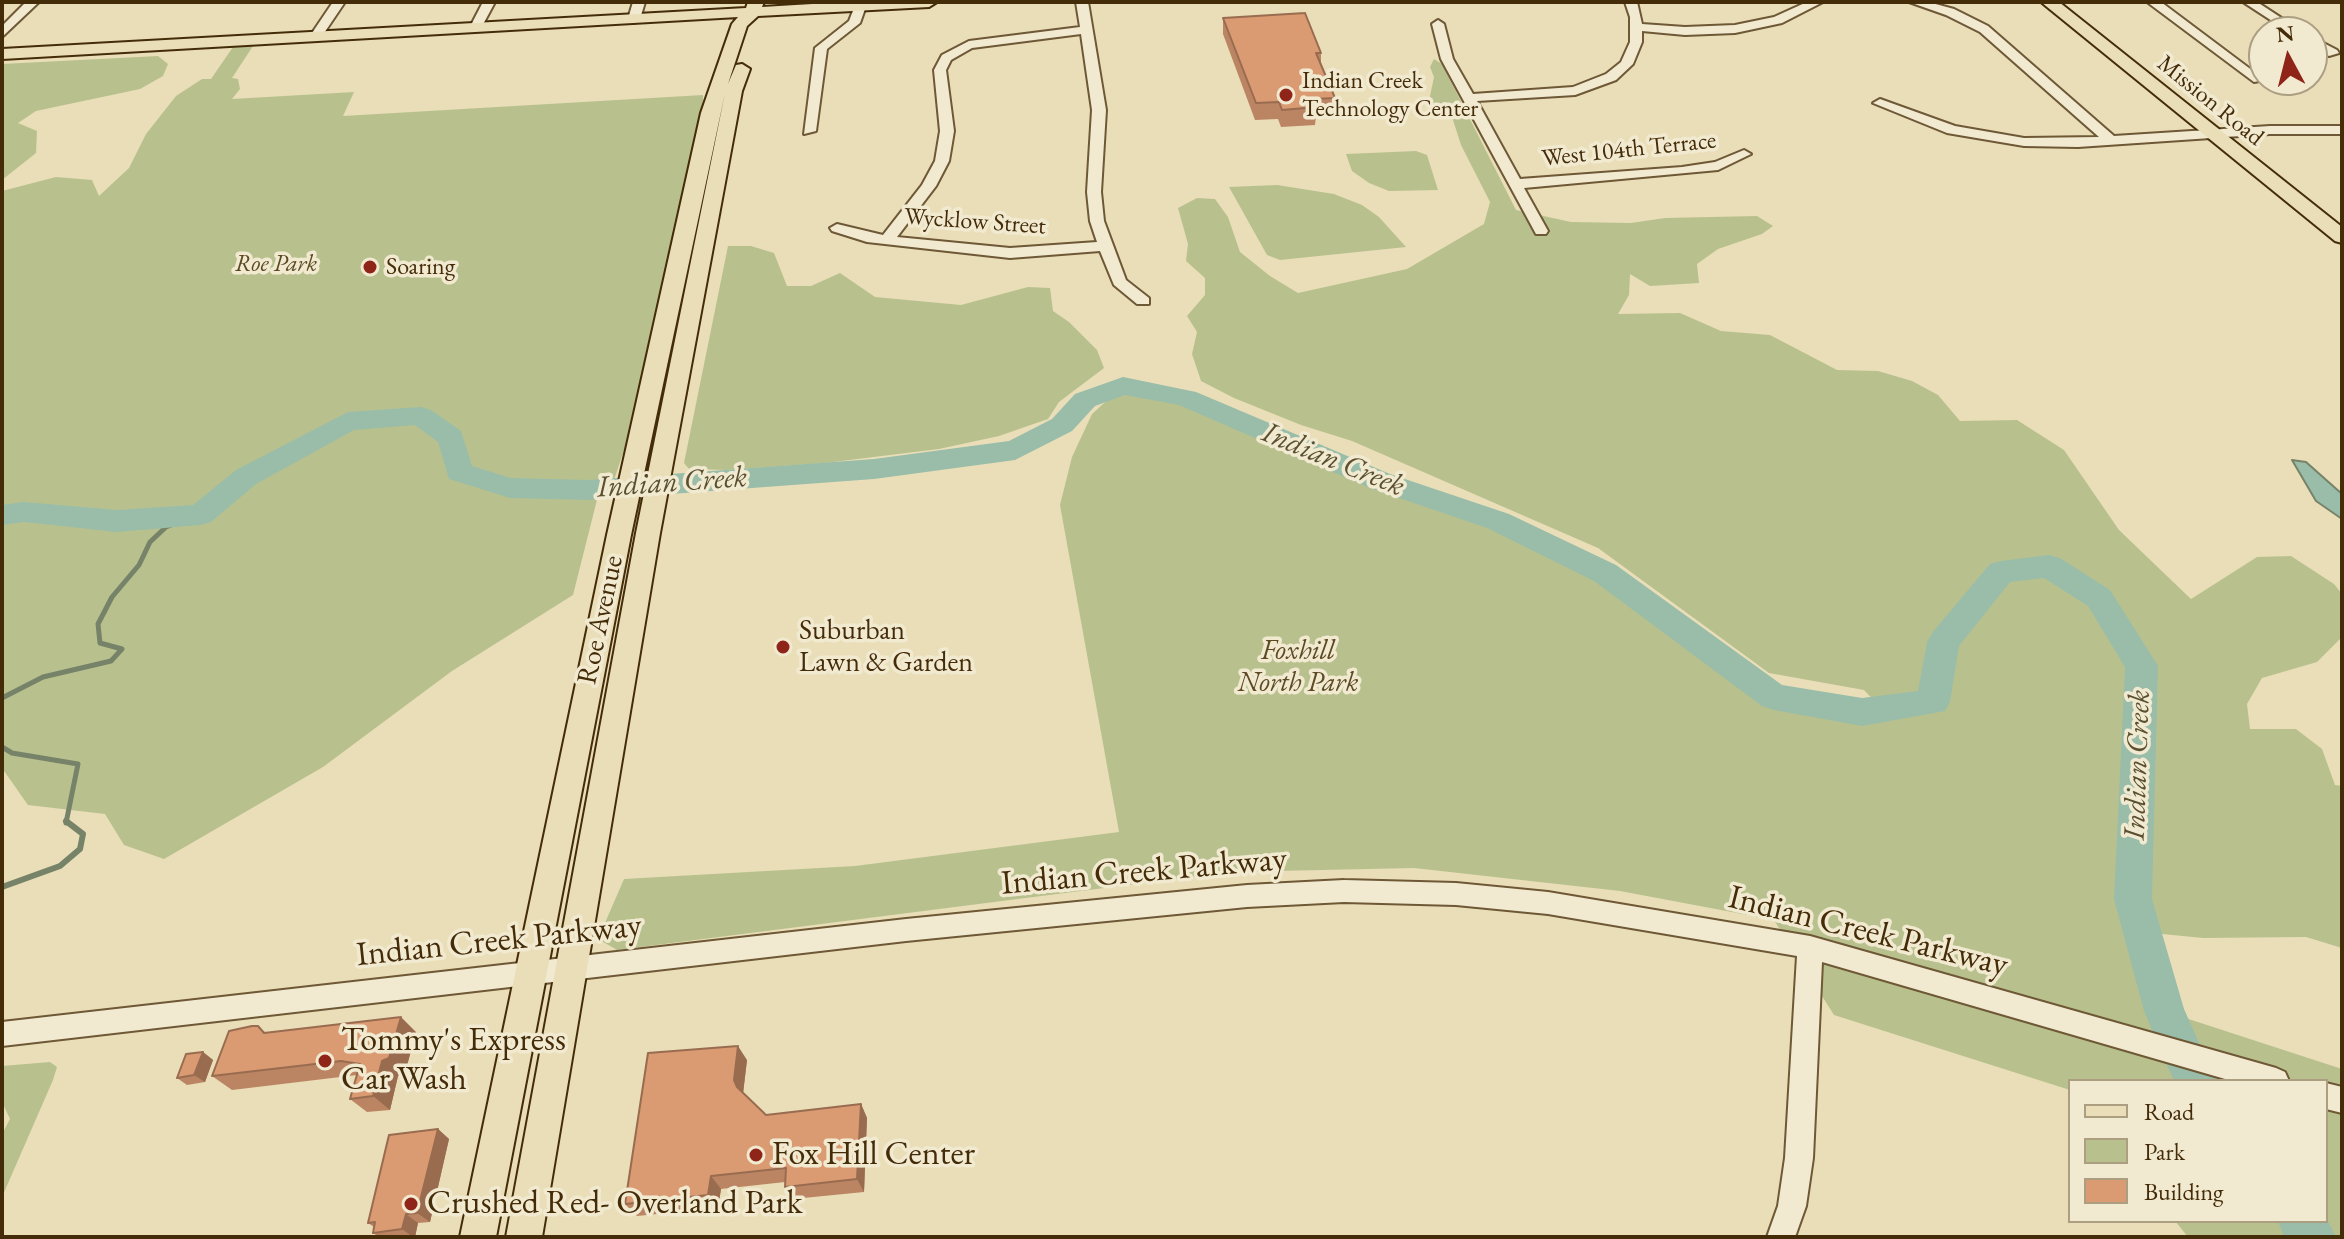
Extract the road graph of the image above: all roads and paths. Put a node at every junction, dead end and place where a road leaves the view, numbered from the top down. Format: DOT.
graph roads {
  1 [pos="33,2"];
  2 [pos="339,2"];
  3 [pos="489,2"];
  4 [pos="639,2"];
  5 [pos="929,2"];
  6 [pos="1082,2"];
  7 [pos="1631,2"];
  8 [pos="1817,2"];
  9 [pos="1915,2"];
  10 [pos="2049,2"];
  11 [pos="2153,2"];
  12 [pos="2249,2"];
  13 [pos="860,6"];
  14 [pos="754,7"];
  15 [pos="2271,16"];
  16 [pos="634,19"];
  17 [pos="1438,24"];
  18 [pos="476,27"];
  19 [pos="1637,27"];
  20 [pos="1085,30"];
  21 [pos="2,33"];
  22 [pos="316,36"];
  23 [pos="2328,50"];
  24 [pos="2333,53"];
  25 [pos="2,54"];
  26 [pos="2248,71"];
  27 [pos="1470,98"];
  28 [pos="1880,103"];
  29 [pos="2342,130"];
  30 [pos="809,131"];
  31 [pos="2213,134"];
  32 [pos="2111,141"];
  33 [pos="1744,154"];
  34 [pos="1516,184"];
  35 [pos="837,228"];
  36 [pos="1541,231"];
  37 [pos="2342,237"];
  38 [pos="888,239"];
  39 [pos="1105,246"];
  40 [pos="681,252"];
  41 [pos="704,254"];
  42 [pos="1143,301"];
  43 [pos="633,534"];
  44 [pos="1810,947"];
  45 [pos="569,969"];
  46 [pos="529,975"];
  47 [pos="2,1034"];
  48 [pos="2269,1079"];
  49 [pos="478,1237"];
  50 [pos="524,1237"];
  51 [pos="1781,1237"];
  1 -- 21 [label="street"];
  2 -- 22 [label="street"];
  3 -- 18 [label="street"];
  4 -- 16 [label="street"];
  5 -- 13 [label="main road"];
  6 -- 20 [label="street"];
  7 -- 19 [label="street"];
  8 -- 19 [label="street"];
  9 -- 32 [label="street"];
  10 -- 31 [label="main road, Mission Road"];
  11 -- 26 [label="street"];
  12 -- 15 [label="street"];
  13 -- 14 [label="main road"];
  13 -- 30 [label="street"];
  14 -- 16 [label="main road"];
  14 -- 40 [label="main road, Roe Avenue"];
  14 -- 41 [label="main road, Roe Avenue"];
  16 -- 18 [label="main road"];
  17 -- 27 [label="street"];
  18 -- 22 [label="main road"];
  19 -- 27 [label="street"];
  20 -- 38 [label="street, Wycklow Street"];
  20 -- 39 [label="street"];
  22 -- 25 [label="main road"];
  23 -- 24 [label="street"];
  27 -- 34 [label="street"];
  28 -- 32 [label="street"];
  29 -- 31 [label="street"];
  31 -- 32 [label="street"];
  31 -- 37 [label="main road, Mission Road"];
  33 -- 34 [label="street, West 104th Terrace"];
  34 -- 36 [label="street"];
  35 -- 38 [label="street, Wycklow Street"];
  38 -- 39 [label="street, Wycklow Street"];
  39 -- 42 [label="street"];
  40 -- 41 [label="main road"];
  40 -- 43 [label="main road, Roe Avenue"];
  41 -- 43 [label="main road, Roe Avenue"];
  43 -- 45 [label="main road, Roe Avenue"];
  43 -- 46 [label="main road, Roe Avenue"];
  44 -- 45 [label="street, Indian Creek Parkway"];
  44 -- 48 [label="street, Indian Creek Parkway"];
  44 -- 51 [label="street"];
  45 -- 46 [label="street, Indian Creek Parkway"];
  45 -- 50 [label="main road, Roe Avenue"];
  46 -- 47 [label="street, Indian Creek Parkway"];
  46 -- 49 [label="main road, Roe Avenue"];
}
